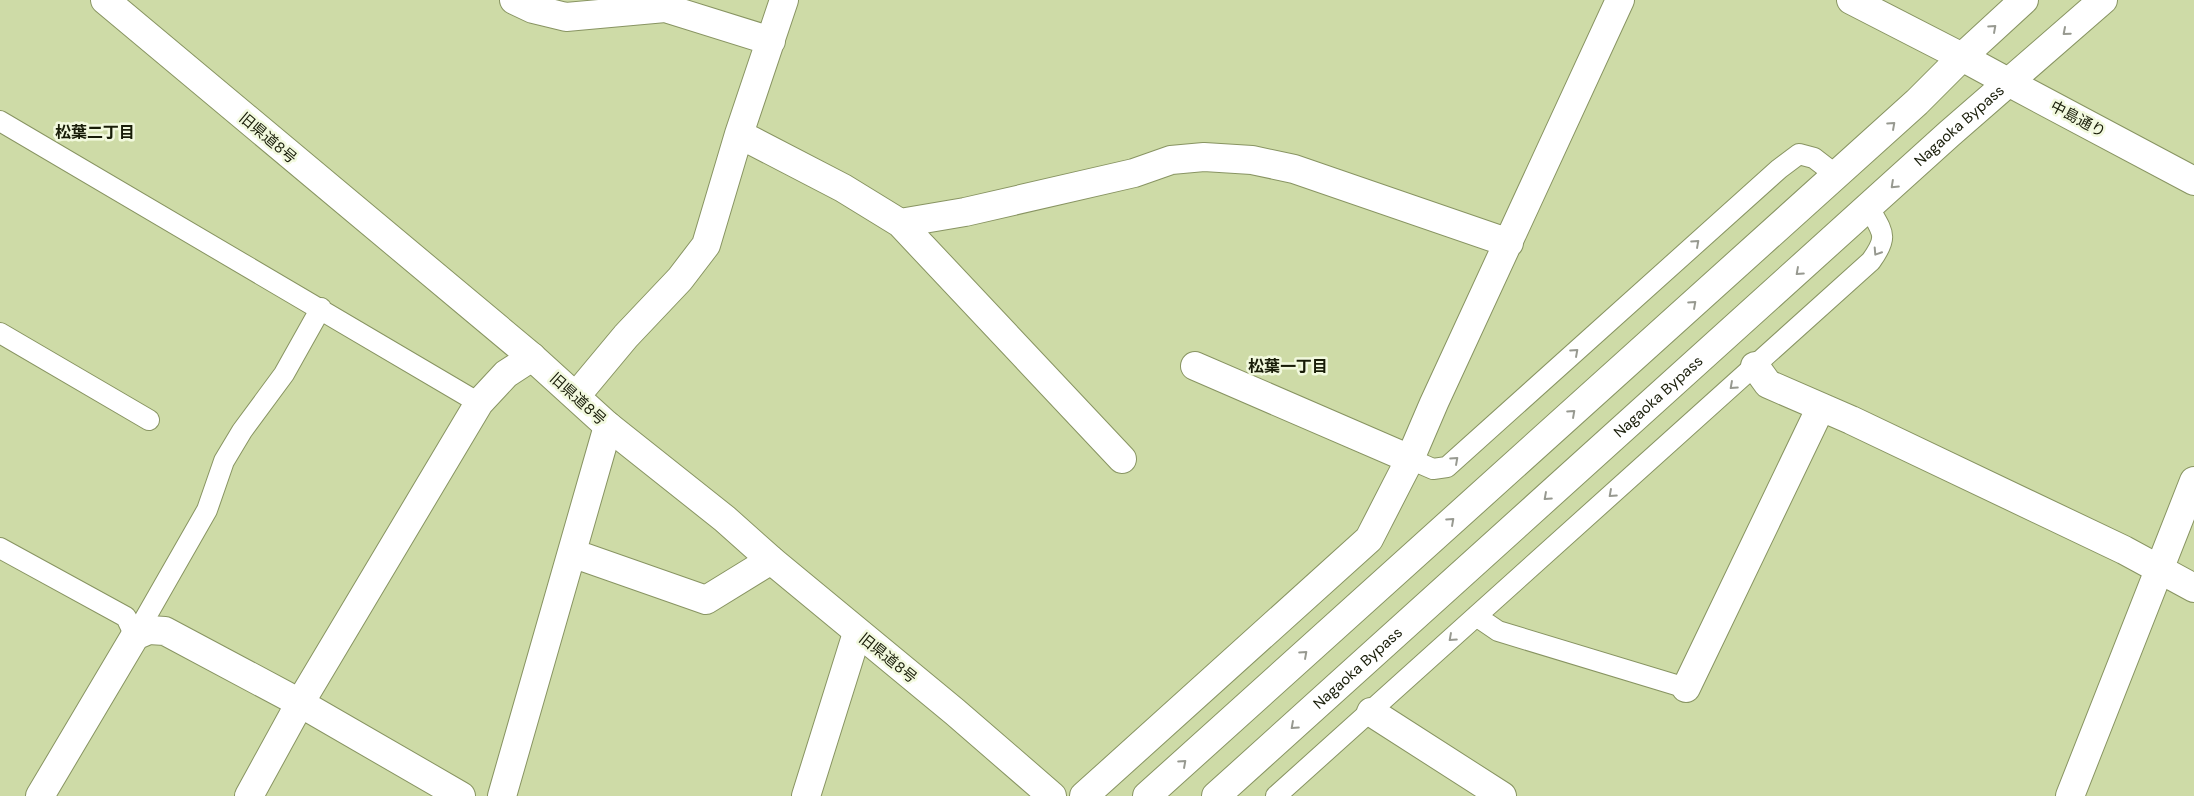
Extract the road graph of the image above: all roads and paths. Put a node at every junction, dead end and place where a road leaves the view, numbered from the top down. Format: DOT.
graph roads {
  1 [pos="105,0"];
  2 [pos="784,0"];
  3 [pos="1620,0"];
  4 [pos="1851,0"];
  5 [pos="2024,0"];
  6 [pos="2103,0"];
  7 [pos="528,3"];
  8 [pos="771,41"];
  9 [pos="1962,57"];
  10 [pos="2008,82"];
  11 [pos="0,120"];
  12 [pos="739,134"];
  13 [pos="1836,176"];
  14 [pos="2194,180"];
  15 [pos="1869,208"];
  16 [pos="900,223"];
  17 [pos="1509,243"];
  18 [pos="321,308"];
  19 [pos="0,333"];
  20 [pos="532,357"];
  21 [pos="1196,366"];
  22 [pos="1755,366"];
  23 [pos="576,396"];
  24 [pos="480,403"];
  25 [pos="1821,407"];
  26 [pos="149,420"];
  27 [pos="608,426"];
  28 [pos="1122,459"];
  29 [pos="1410,459"];
  30 [pos="2194,481"];
  31 [pos="0,548"];
  32 [pos="572,553"];
  33 [pos="771,560"];
  34 [pos="2158,569"];
  35 [pos="2194,588"];
  36 [pos="1476,616"];
  37 [pos="858,633"];
  38 [pos="135,636"];
  39 [pos="1686,688"];
  40 [pos="300,703"];
  41 [pos="1371,712"];
  42 [pos="40,796"];
  43 [pos="248,796"];
  44 [pos="461,796"];
  45 [pos="502,796"];
  46 [pos="806,796"];
  47 [pos="1052,796"];
  48 [pos="1084,796"];
  49 [pos="1147,796"];
  50 [pos="1216,796"];
  51 [pos="1276,796"];
  52 [pos="1502,796"];
  53 [pos="2070,796"];
  1 -- 20 [label="main road, 旧県道8号"];
  2 -- 8 [label="main road"];
  3 -- 17 [label="main road"];
  4 -- 9 [label="main road, 中島通り"];
  9 -- 5 [label="main road, one-way"];
  6 -- 10 [label="main road, Nagaoka Bypass, one-way"];
  7 -- 8 [label="main road"];
  8 -- 12 [label="main road"];
  9 -- 10 [label="main road, 中島通り"];
  13 -- 9 [label="main road, one-way"];
  10 -- 14 [label="main road, 中島通り"];
  10 -- 15 [label="main road, Nagaoka Bypass, one-way"];
  11 -- 18 [label="lane"];
  12 -- 16 [label="main road"];
  12 -- 23 [label="main road"];
  29 -- 13 [label="lane, one-way"];
  49 -- 13 [label="main road, one-way"];
  15 -- 22 [label="lane, one-way"];
  15 -- 50 [label="main road, Nagaoka Bypass, one-way"];
  16 -- 17 [label="main road"];
  16 -- 28 [label="main road"];
  17 -- 29 [label="main road"];
  18 -- 24 [label="lane"];
  18 -- 38 [label="lane"];
  19 -- 26 [label="lane"];
  20 -- 23 [label="main road, 旧県道8号"];
  20 -- 24 [label="main road"];
  21 -- 29 [label="main road"];
  22 -- 25 [label="main road"];
  22 -- 36 [label="lane, one-way"];
  23 -- 27 [label="main road, 旧県道8号"];
  24 -- 40 [label="main road"];
  25 -- 34 [label="main road"];
  25 -- 39 [label="main road"];
  27 -- 32 [label="main road"];
  27 -- 33 [label="main road, 旧県道8号"];
  29 -- 48 [label="main road"];
  30 -- 34 [label="main road"];
  31 -- 38 [label="lane"];
  32 -- 33 [label="main road"];
  32 -- 45 [label="main road"];
  33 -- 37 [label="main road, 旧県道8号"];
  34 -- 35 [label="main road"];
  34 -- 53 [label="main road"];
  36 -- 39 [label="lane"];
  36 -- 41 [label="lane, one-way"];
  37 -- 46 [label="main road"];
  37 -- 47 [label="main road, 旧県道8号"];
  38 -- 40 [label="main road"];
  38 -- 42 [label="main road"];
  40 -- 43 [label="main road"];
  40 -- 44 [label="main road"];
  41 -- 51 [label="lane"];
  41 -- 52 [label="main road"];
}
